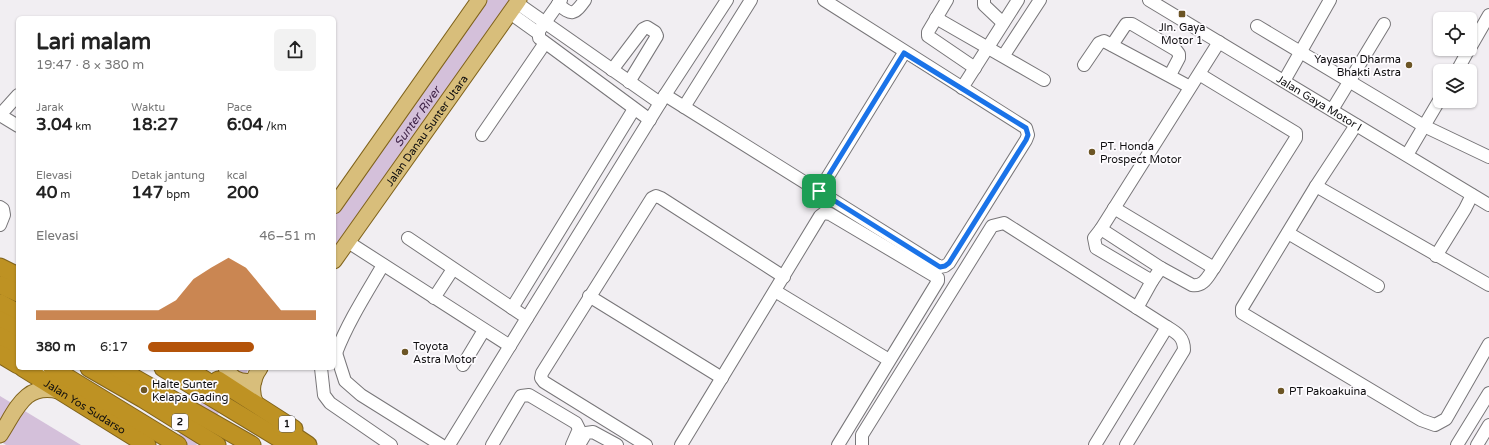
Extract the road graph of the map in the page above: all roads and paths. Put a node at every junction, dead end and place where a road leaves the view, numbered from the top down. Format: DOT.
graph roads {
  1 [pos="479,0"];
  2 [pos="584,0"];
  3 [pos="727,0"];
  4 [pos="750,0"];
  5 [pos="824,0"];
  6 [pos="948,0"];
  7 [pos="984,0"];
  8 [pos="1018,0"];
  9 [pos="1040,0"];
  10 [pos="1149,0"];
  11 [pos="1330,0"];
  12 [pos="559,2"];
  13 [pos="515,5"];
  14 [pos="1489,16"];
  15 [pos="936,18"];
  16 [pos="1004,23"];
  17 [pos="1384,24"];
  18 [pos="1257,26"];
  19 [pos="543,33"];
  20 [pos="1477,36"];
  21 [pos="1219,42"];
  22 [pos="1112,45"];
  23 [pos="988,48"];
  24 [pos="1301,52"];
  25 [pos="904,53"];
  26 [pos="1004,55"];
  27 [pos="1084,65"];
  28 [pos="975,68"];
  29 [pos="612,70"];
  30 [pos="1199,74"];
  31 [pos="1170,75"];
  32 [pos="1044,80"];
  33 [pos="1284,81"];
  34 [pos="629,82"];
  35 [pos="1350,82"];
  36 [pos="1190,87"];
  37 [pos="962,88"];
  38 [pos="16,97"];
  39 [pos="663,99"];
  40 [pos="684,107"];
  41 [pos="1435,108"];
  42 [pos="634,109"];
  43 [pos="1332,110"];
  44 [pos="0,115"];
  45 [pos="650,120"];
  46 [pos="16,125"];
  47 [pos="1356,125"];
  48 [pos="1424,126"];
  49 [pos="482,135"];
  50 [pos="1407,156"];
  51 [pos="1489,157"];
  52 [pos="1316,186"];
  53 [pos="819,191"];
  54 [pos="1472,194"];
  55 [pos="336,203"];
  56 [pos="1489,205"];
  57 [pos="0,207"];
  58 [pos="1114,208"];
  59 [pos="0,225"];
  60 [pos="1101,228"];
  61 [pos="1288,233"];
  62 [pos="408,238"];
  63 [pos="348,242"];
  64 [pos="1436,256"];
  65 [pos="336,259"];
  66 [pos="383,265"];
  67 [pos="0,267"];
  68 [pos="1161,268"];
  69 [pos="1214,268"];
  70 [pos="453,269"];
  71 [pos="0,274"];
  72 [pos="16,275"];
  73 [pos="784,277"];
  74 [pos="0,280"];
  75 [pos="1152,281"];
  76 [pos="16,282"];
  77 [pos="0,285"];
  78 [pos="1378,286"];
  79 [pos="1489,286"];
  80 [pos="16,287"];
  81 [pos="775,291"];
  82 [pos="16,292"];
  83 [pos="589,296"];
  84 [pos="434,298"];
  85 [pos="0,303"];
  86 [pos="512,308"];
  87 [pos="1137,308"];
  88 [pos="16,312"];
  89 [pos="527,318"];
  90 [pos="0,320"];
  91 [pos="1167,327"];
  92 [pos="16,328"];
  93 [pos="484,330"];
  94 [pos="0,336"];
  95 [pos="0,344"];
  96 [pos="1489,344"];
  97 [pos="16,346"];
  98 [pos="510,346"];
  99 [pos="336,351"];
  100 [pos="0,354"];
  101 [pos="16,354"];
  102 [pos="336,356"];
  103 [pos="889,360"];
  104 [pos="16,364"];
  105 [pos="463,365"];
  106 [pos="26,370"];
  107 [pos="43,370"];
  108 [pos="55,370"];
  109 [pos="92,370"];
  110 [pos="121,370"];
  111 [pos="166,370"];
  112 [pos="190,370"];
  113 [pos="321,370"];
  114 [pos="257,375"];
  115 [pos="722,378"];
  116 [pos="223,380"];
  117 [pos="62,392"];
  118 [pos="1489,393"];
  119 [pos="256,404"];
  120 [pos="1489,425"];
  121 [pos="0,435"];
  122 [pos="293,441"];
  123 [pos="147,445"];
  124 [pos="165,445"];
  125 [pos="178,445"];
  126 [pos="217,445"];
  127 [pos="252,445"];
  128 [pos="308,445"];
  129 [pos="318,445"];
  130 [pos="391,445"];
  131 [pos="442,445"];
  132 [pos="449,445"];
  133 [pos="492,445"];
  134 [pos="572,445"];
  135 [pos="579,445"];
  136 [pos="617,445"];
  137 [pos="646,445"];
  138 [pos="681,445"];
  139 [pos="838,445"];
  140 [pos="862,445"];
  141 [pos="1095,445"];
  142 [pos="1126,445"];
  143 [pos="1457,445"];
  144 [pos="1476,445"];
  1 -- 55 [label="main road"];
  2 -- 12 [label="street"];
  3 -- 39 [label="street"];
  4 -- 40 [label="street"];
  5 -- 25 [label="street"];
  6 -- 15 [label="street"];
  7 -- 16 [label="street"];
  8 -- 16 [label="street"];
  9 -- 26 [label="street"];
  10 -- 21 [label="street, Jalan Gaya Motor I"];
  11 -- 24 [label="street"];
  12 -- 19 [label="street"];
  13 -- 19 [label="street"];
  13 -- 63 [label="main road, Jalan Danau Sunter Utara"];
  14 -- 20 [label="street"];
  15 -- 23 [label="street"];
  15 -- 28 [label="street"];
  16 -- 23 [label="street"];
  17 -- 35 [label="street"];
  18 -- 24 [label="street"];
  19 -- 29 [label="street"];
  19 -- 42 [label="street"];
  19 -- 49 [label="street"];
  21 -- 30 [label="street"];
  21 -- 33 [label="street, Jalan Gaya Motor I"];
  22 -- 27 [label="street"];
  22 -- 31 [label="street"];
  22 -- 31 [label="street"];
  23 -- 26 [label="street"];
  23 -- 28 [label="street"];
  24 -- 33 [label="street"];
  24 -- 35 [label="street"];
  25 -- 37 [label="street"];
  25 -- 53 [label="street"];
  26 -- 32 [label="street"];
  28 -- 37 [label="street"];
  29 -- 34 [label="street"];
  29 -- 34 [label="street"];
  30 -- 36 [label="street"];
  30 -- 69 [label="street"];
  31 -- 36 [label="street"];
  33 -- 43 [label="street, Jalan Gaya Motor I"];
  34 -- 39 [label="street"];
  35 -- 43 [label="street"];
  35 -- 48 [label="street"];
  36 -- 58 [label="street"];
  37 -- 53 [label="street"];
  38 -- 44 [label="street"];
  39 -- 40 [label="street"];
  39 -- 45 [label="street"];
  40 -- 53 [label="street"];
  41 -- 48 [label="street"];
  42 -- 45 [label="street"];
  42 -- 86 [label="street"];
  43 -- 47 [label="street, Jalan Gaya Motor I"];
  44 -- 46 [label="street"];
  45 -- 89 [label="street"];
  47 -- 50 [label="street, Jalan Gaya Motor I"];
  47 -- 52 [label="street"];
  48 -- 50 [label="street"];
  48 -- 51 [label="street"];
  50 -- 54 [label="street, Jalan Gaya Motor I"];
  52 -- 61 [label="street"];
  52 -- 64 [label="street"];
  54 -- 56 [label="street, Jalan Gaya Motor I"];
  54 -- 64 [label="street"];
  57 -- 59 [label="street"];
  58 -- 60 [label="street"];
  58 -- 69 [label="street"];
  60 -- 68 [label="street"];
  60 -- 75 [label="street"];
  61 -- 78 [label="street"];
  61 -- 96 [label="street"];
  62 -- 70 [label="street"];
  63 -- 65 [label="main road, Jalan Danau Sunter Utara"];
  63 -- 66 [label="street"];
  64 -- 79 [label="street"];
  66 -- 84 [label="street"];
  66 -- 99 [label="street"];
  67 -- 72 [label="highway"];
  68 -- 69 [label="street"];
  68 -- 75 [label="street"];
  70 -- 84 [label="street"];
  70 -- 86 [label="street"];
  71 -- 76 [label="highway"];
  73 -- 81 [label="street"];
  73 -- 83 [label="street"];
  73 -- 103 [label="street"];
  74 -- 80 [label="street"];
  75 -- 87 [label="street"];
  77 -- 82 [label="highway"];
  81 -- 103 [label="street"];
  81 -- 115 [label="street"];
  83 -- 115 [label="street"];
  83 -- 137 [label="street"];
  84 -- 93 [label="street"];
  85 -- 88 [label="highway"];
  86 -- 89 [label="street"];
  87 -- 91 [label="street"];
  87 -- 140 [label="street"];
  89 -- 98 [label="street"];
  90 -- 92 [label="highway"];
  91 -- 141 [label="street"];
  91 -- 142 [label="street"];
  93 -- 98 [label="street"];
  93 -- 105 [label="street"];
  94 -- 97 [label="highway"];
  95 -- 101 [label="street"];
  98 -- 132 [label="street"];
  100 -- 104 [label="highway"];
  102 -- 131 [label="street"];
  103 -- 139 [label="street"];
  106 -- 117 [label="highway, Jalan Yos Sudarso"];
  107 -- 124 [label="street"];
  108 -- 125 [label="highway"];
  109 -- 126 [label="highway, 2"];
  110 -- 127 [label="highway, 2"];
  111 -- 122 [label="highway"];
  112 -- 116 [label="highway, 1"];
  113 -- 130 [label="street"];
  114 -- 116 [label="main road"];
  114 -- 119 [label="main road"];
  115 -- 138 [label="street"];
  116 -- 119 [label="highway, 1"];
  116 -- 122 [label="highway, 1"];
  117 -- 121 [label="main road"];
  117 -- 123 [label="highway, Jalan Yos Sudarso"];
  118 -- 143 [label="street"];
  119 -- 129 [label="highway, 1"];
  120 -- 144 [label="street"];
  122 -- 128 [label="highway, 1"];
  133 -- 134 [label="street"];
  135 -- 136 [label="street"];
}
